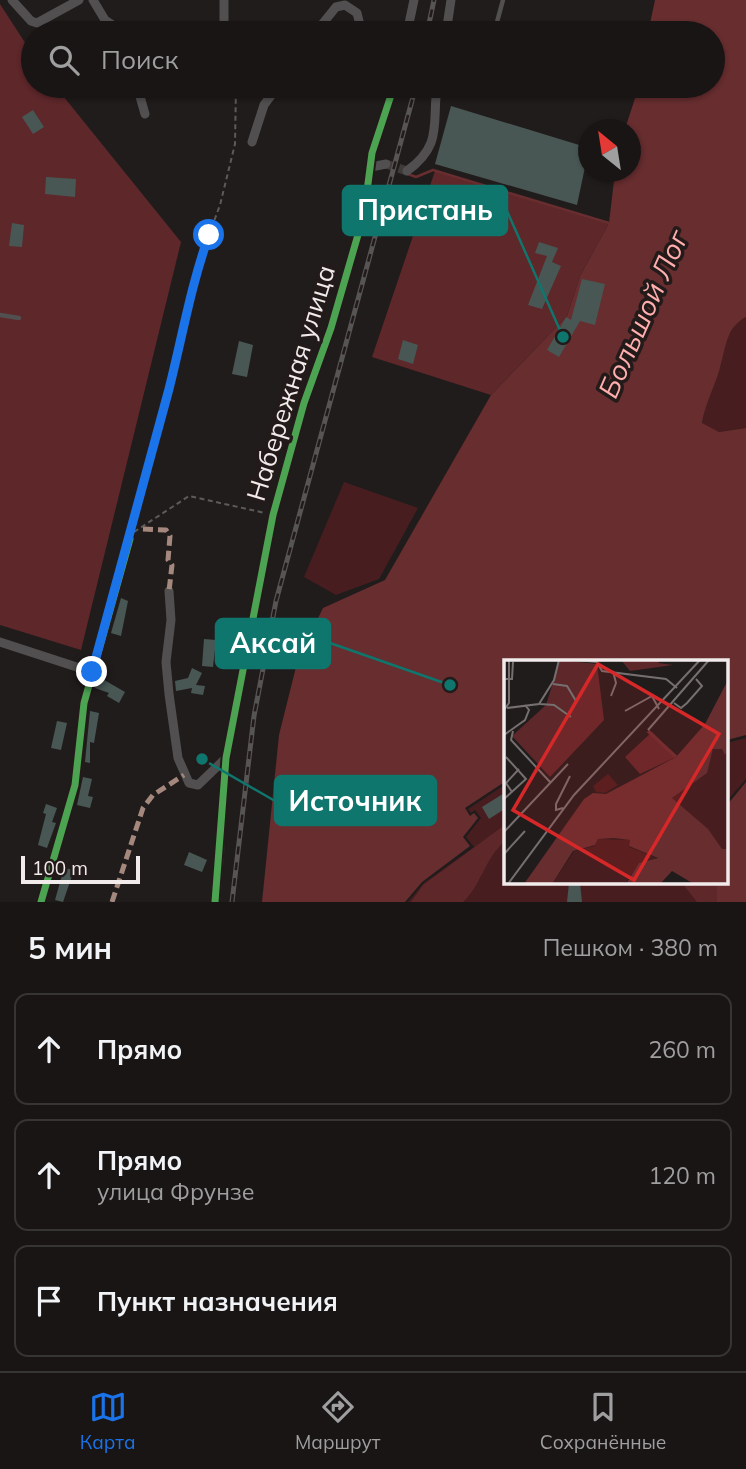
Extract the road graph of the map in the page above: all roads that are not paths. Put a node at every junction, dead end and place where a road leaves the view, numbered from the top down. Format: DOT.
graph roads {
  1 [pos="12,0"];
  2 [pos="79,0"];
  3 [pos="93,0"];
  4 [pos="224,0"];
  5 [pos="414,0"];
  6 [pos="451,0"];
  7 [pos="503,0"];
  8 [pos="30,21"];
  9 [pos="41,21"];
  10 [pos="107,21"];
  11 [pos="224,21"];
  12 [pos="325,21"];
  13 [pos="359,21"];
  14 [pos="410,21"];
  15 [pos="448,21"];
  16 [pos="497,21"];
  17 [pos="140,98"];
  18 [pos="269,98"];
  19 [pos="390,98"];
  20 [pos="437,98"];
  21 [pos="145,114"];
  22 [pos="252,142"];
  23 [pos="386,164"];
  24 [pos="371,167"];
  25 [pos="407,171"];
  26 [pos="0,316"];
  27 [pos="19,318"];
  28 [pos="130,539"];
  29 [pos="169,591"];
  30 [pos="0,642"];
  31 [pos="92,672"];
  32 [pos="226,758"];
  33 [pos="220,841"];
  34 [pos="41,902"];
  35 [pos="215,902"];
  1 -- 8 [label="street"];
  2 -- 9 [label="street"];
  3 -- 10 [label="street"];
  4 -- 11 [label="street"];
  5 -- 14 [label="street"];
  6 -- 15 [label="street"];
  7 -- 16 [label="lane"];
  12 -- 13 [label="street"];
  17 -- 21 [label="street"];
  18 -- 22 [label="street"];
  19 -- 24 [label="street, Набережная улица"];
  20 -- 25 [label="street"];
  23 -- 24 [label="street"];
  24 -- 32 [label="street, Набережная улица"];
  26 -- 27 [label="lane"];
  28 -- 31 [label="street"];
  29 -- 32 [label="street"];
  30 -- 31 [label="street"];
  31 -- 34 [label="street"];
  32 -- 33 [label="street, Набережная улица"];
  33 -- 35 [label="street, Набережная улица"];
}
